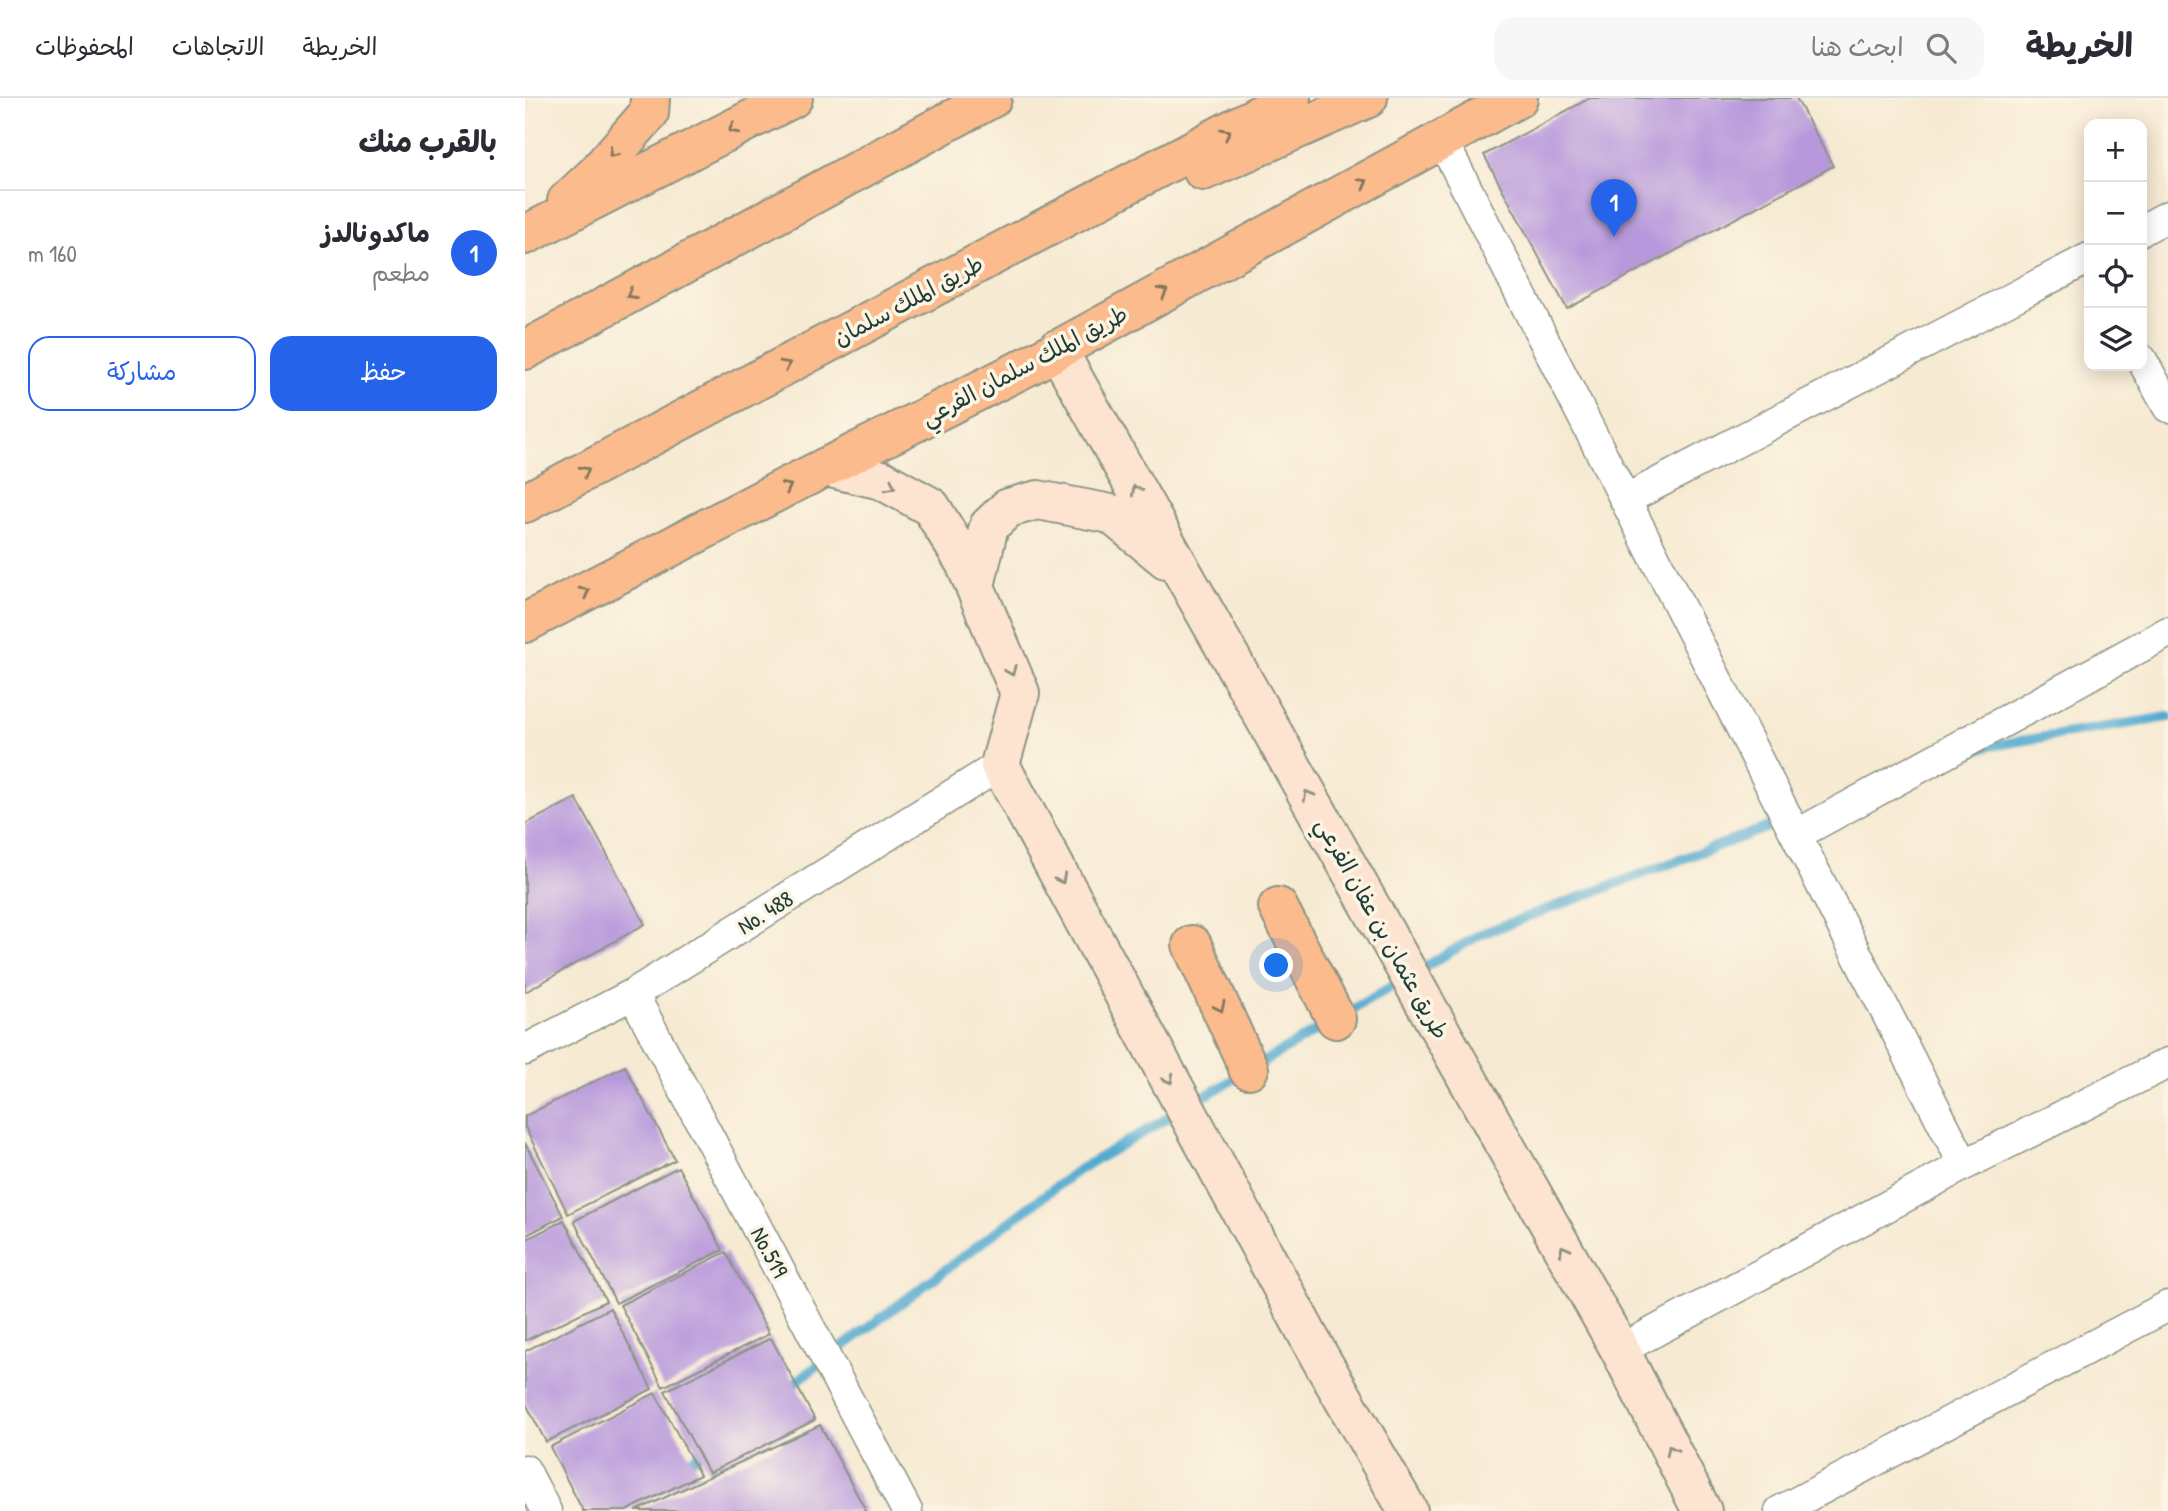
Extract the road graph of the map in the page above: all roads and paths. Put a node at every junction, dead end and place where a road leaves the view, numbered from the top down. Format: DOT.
graph roads {
  1 [pos="650,98"];
  2 [pos="793,98"];
  3 [pos="961,98"];
  4 [pos="992,98"];
  5 [pos="1291,98"];
  6 [pos="1368,98"];
  7 [pos="1518,98"];
  8 [pos="1443,140"];
  9 [pos="2168,216"];
  10 [pos="2147,227"];
  11 [pos="532,232"];
  12 [pos="2084,263"];
  13 [pos="671,273"];
  14 [pos="901,304"];
  15 [pos="1057,349"];
  16 [pos="525,351"];
  17 [pos="2147,369"];
  18 [pos="2168,407"];
  19 [pos="826,467"];
  20 [pos="1625,500"];
  21 [pos="525,503"];
  22 [pos="1181,571"];
  23 [pos="975,586"];
  24 [pos="525,623"];
  25 [pos="2168,632"];
  26 [pos="1000,765"];
  27 [pos="1796,835"];
  28 [pos="1278,906"];
  29 [pos="1192,945"];
  30 [pos="633,993"];
  31 [pos="1336,1019"];
  32 [pos="525,1050"];
  33 [pos="2168,1063"];
  34 [pos="1248,1069"];
  35 [pos="1964,1165"];
  36 [pos="2168,1306"];
  37 [pos="1620,1350"];
  38 [pos="526,1474"];
  39 [pos="546,1511"];
  40 [pos="907,1511"];
  41 [pos="1408,1511"];
  42 [pos="1702,1511"];
  43 [pos="1780,1511"];
  1 -- 11 [label="main road, one-way"];
  2 -- 11 [label="main road, one-way"];
  3 -- 13 [label="main road"];
  4 -- 13 [label="main road"];
  14 -- 5 [label="main road, طريق الملك سلمان, one-way"];
  6 -- 14 [label="main road"];
  7 -- 8 [label="main road, طريق الملك سلمان الفرعي"];
  15 -- 8 [label="main road, طريق الملك سلمان الفرعي, one-way"];
  8 -- 20 [label="street"];
  9 -- 10 [label="street"];
  12 -- 20 [label="street"];
  13 -- 16 [label="main road, one-way"];
  21 -- 14 [label="main road, طريق الملك سلمان, one-way"];
  15 -- 19 [label="main road, طريق الملك سلمان الفرعي"];
  22 -- 15 [label="main road, طريق عثمان بن عفان الفرعي, one-way"];
  17 -- 18 [label="street"];
  19 -- 23 [label="main road, one-way"];
  24 -- 19 [label="main road, طريق الملك سلمان الفرعي, one-way"];
  20 -- 27 [label="street"];
  22 -- 23 [label="main road"];
  37 -- 22 [label="main road, طريق عثمان بن عفان الفرعي, one-way"];
  23 -- 26 [label="main road, one-way"];
  25 -- 27 [label="street"];
  26 -- 30 [label="street, No. 488"];
  26 -- 41 [label="main road, one-way"];
  27 -- 35 [label="street"];
  28 -- 31 [label="main road"];
  29 -- 34 [label="main road, one-way"];
  30 -- 32 [label="street, No. 488"];
  30 -- 40 [label="street, No.519"];
  33 -- 35 [label="street"];
  35 -- 37 [label="street"];
  36 -- 43 [label="street"];
  42 -- 37 [label="main road, طريق عثمان بن عفان الفرعي, one-way"];
  38 -- 39 [label="street"];
}
